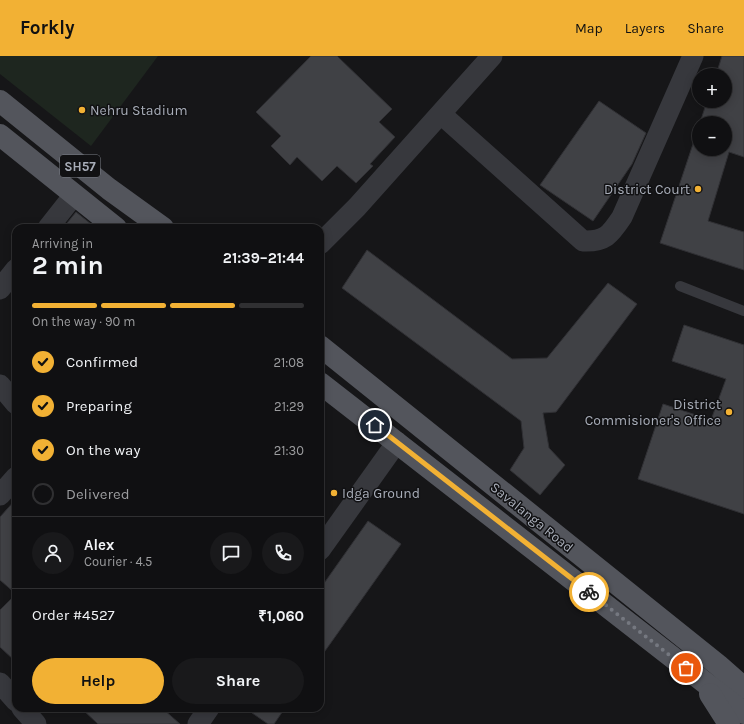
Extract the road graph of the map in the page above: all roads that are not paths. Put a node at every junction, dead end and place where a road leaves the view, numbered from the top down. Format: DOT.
graph roads {
  1 [pos="492,56"];
  2 [pos="693,56"];
  3 [pos="0,101"];
  4 [pos="441,114"];
  5 [pos="0,135"];
  6 [pos="74,195"];
  7 [pos="51,224"];
  8 [pos="111,224"];
  9 [pos="157,224"];
  10 [pos="324,240"];
  11 [pos="12,274"];
  12 [pos="680,286"];
  13 [pos="0,289"];
  14 [pos="744,311"];
  15 [pos="324,349"];
  16 [pos="0,385"];
  17 [pos="324,386"];
  18 [pos="12,399"];
  19 [pos="397,442"];
  20 [pos="12,482"];
  21 [pos="0,495"];
  22 [pos="324,544"];
  23 [pos="698,678"];
  24 [pos="744,688"];
  25 [pos="26,712"];
  26 [pos="206,712"];
  27 [pos="744,713"];
  28 [pos="36,724"];
  29 [pos="198,724"];
  30 [pos="728,724"];
  1 -- 4 [label="street"];
  2 -- 4 [label="street"];
  3 -- 9 [label="main road, SH57"];
  4 -- 10 [label="street"];
  5 -- 6 [label="main road, SH57"];
  6 -- 7 [label="street"];
  6 -- 8 [label="main road, SH57"];
  11 -- 13 [label="street"];
  12 -- 14 [label="lane"];
  15 -- 24 [label="main road, Savalanga Road"];
  16 -- 18 [label="street"];
  17 -- 19 [label="main road, Savalanga Road"];
  19 -- 22 [label="street"];
  19 -- 23 [label="main road, Savalanga Road"];
  20 -- 21 [label="street"];
  23 -- 27 [label="main road, Savalanga Road"];
  23 -- 30 [label="main road"];
  25 -- 28 [label="street"];
  26 -- 29 [label="street"];
}
